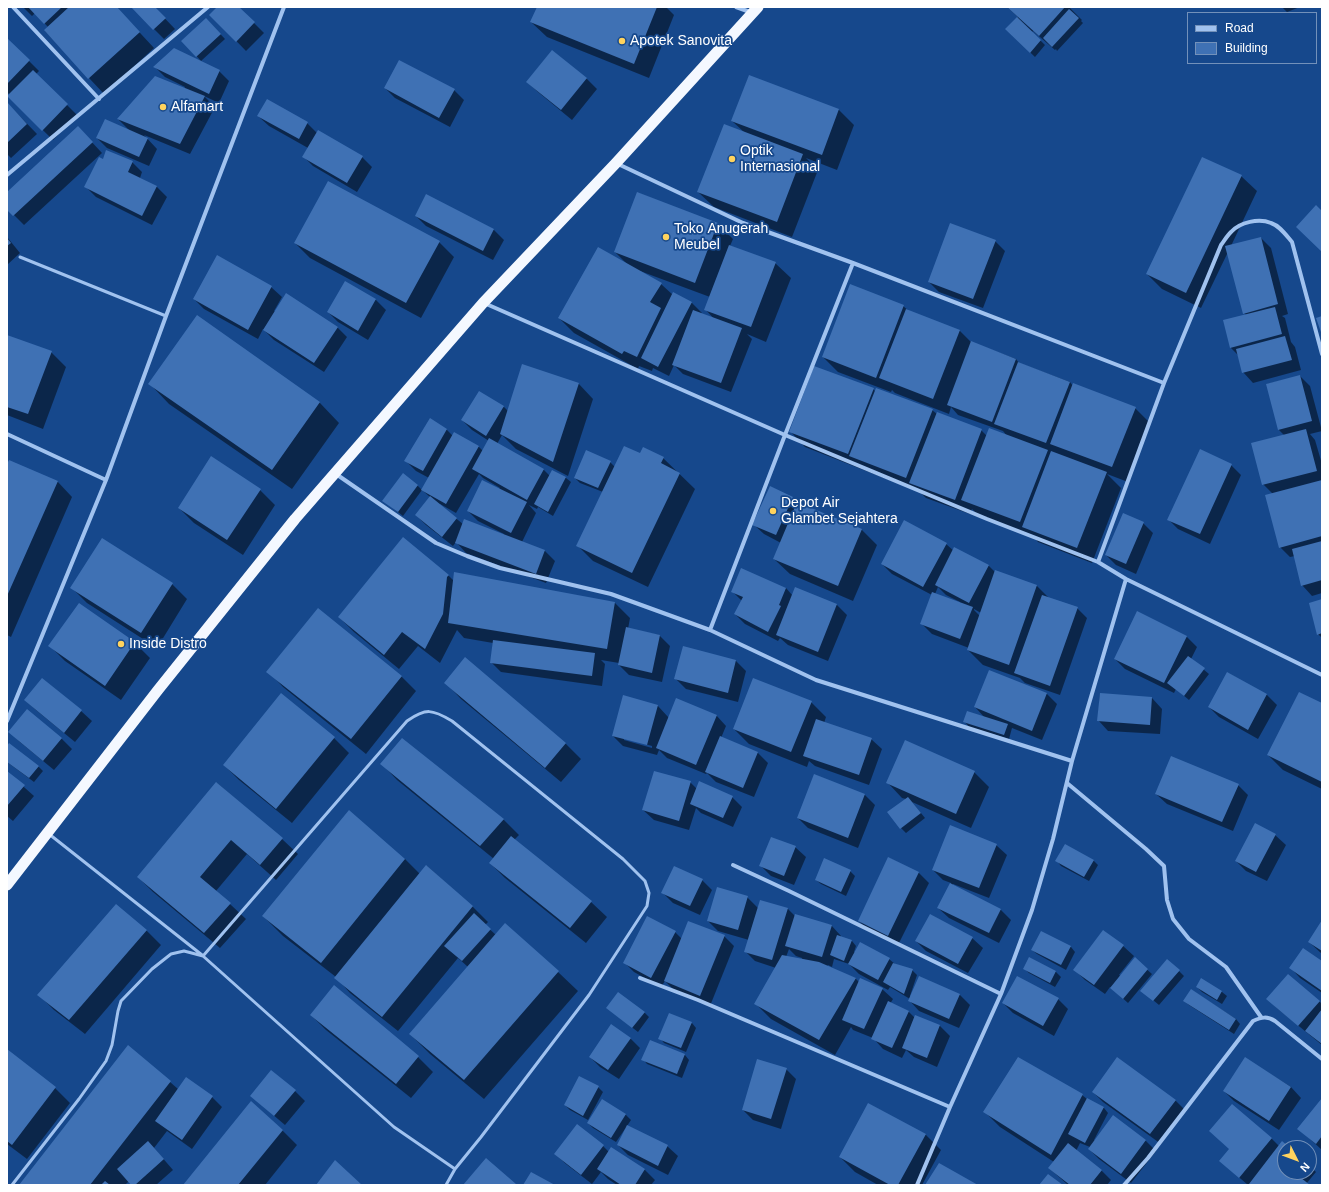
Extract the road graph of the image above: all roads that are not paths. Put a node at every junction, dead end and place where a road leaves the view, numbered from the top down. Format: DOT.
graph roads {
  1 [pos="13,7"];
  2 [pos="208,7"];
  3 [pos="736,7"];
  4 [pos="283,8"];
  5 [pos="755,10"];
  6 [pos="99,99"];
  7 [pos="616,163"];
  8 [pos="7,176"];
  9 [pos="20,257"];
  10 [pos="854,264"];
  11 [pos="483,303"];
  12 [pos="166,316"];
  13 [pos="1322,354"];
  14 [pos="1164,383"];
  15 [pos="7,434"];
  16 [pos="785,435"];
  17 [pos="335,474"];
  18 [pos="106,480"];
  19 [pos="1098,562"];
  20 [pos="1126,579"];
  21 [pos="710,630"];
  22 [pos="1322,675"];
  23 [pos="7,720"];
  24 [pos="1072,761"];
  25 [pos="1067,783"];
  26 [pos="48,833"];
  27 [pos="733,865"];
  28 [pos="7,885"];
  29 [pos="203,956"];
  30 [pos="640,978"];
  31 [pos="1001,994"];
  32 [pos="1261,1017"];
  33 [pos="1322,1059"];
  34 [pos="950,1107"];
  35 [pos="455,1169"];
  36 [pos="12,1185"];
  37 [pos="446,1185"];
  38 [pos="917,1185"];
  39 [pos="1124,1185"];
  1 -- 6 [label="street"];
  2 -- 6 [label="street"];
  3 -- 5 [label="street"];
  4 -- 12 [label="street"];
  5 -- 7 [label="highway"];
  6 -- 8 [label="street"];
  7 -- 10 [label="street"];
  7 -- 11 [label="highway"];
  9 -- 12 [label="lane"];
  10 -- 14 [label="street"];
  10 -- 16 [label="street"];
  11 -- 16 [label="street"];
  11 -- 17 [label="highway"];
  12 -- 18 [label="street"];
  13 -- 14 [label="street"];
  14 -- 19 [label="street"];
  15 -- 18 [label="street"];
  16 -- 19 [label="street"];
  16 -- 21 [label="street"];
  17 -- 21 [label="street"];
  17 -- 26 [label="highway"];
  18 -- 23 [label="street"];
  19 -- 20 [label="street"];
  20 -- 22 [label="street"];
  20 -- 24 [label="street"];
  21 -- 24 [label="street"];
  24 -- 25 [label="street"];
  25 -- 31 [label="street"];
  25 -- 32 [label="street"];
  26 -- 28 [label="highway"];
  26 -- 29 [label="lane"];
  27 -- 31 [label="street"];
  29 -- 35 [label="lane"];
  29 -- 35 [label="lane"];
  29 -- 36 [label="lane"];
  30 -- 34 [label="street"];
  31 -- 34 [label="street"];
  32 -- 33 [label="street"];
  32 -- 39 [label="street"];
  34 -- 38 [label="street"];
  35 -- 37 [label="lane"];
}
